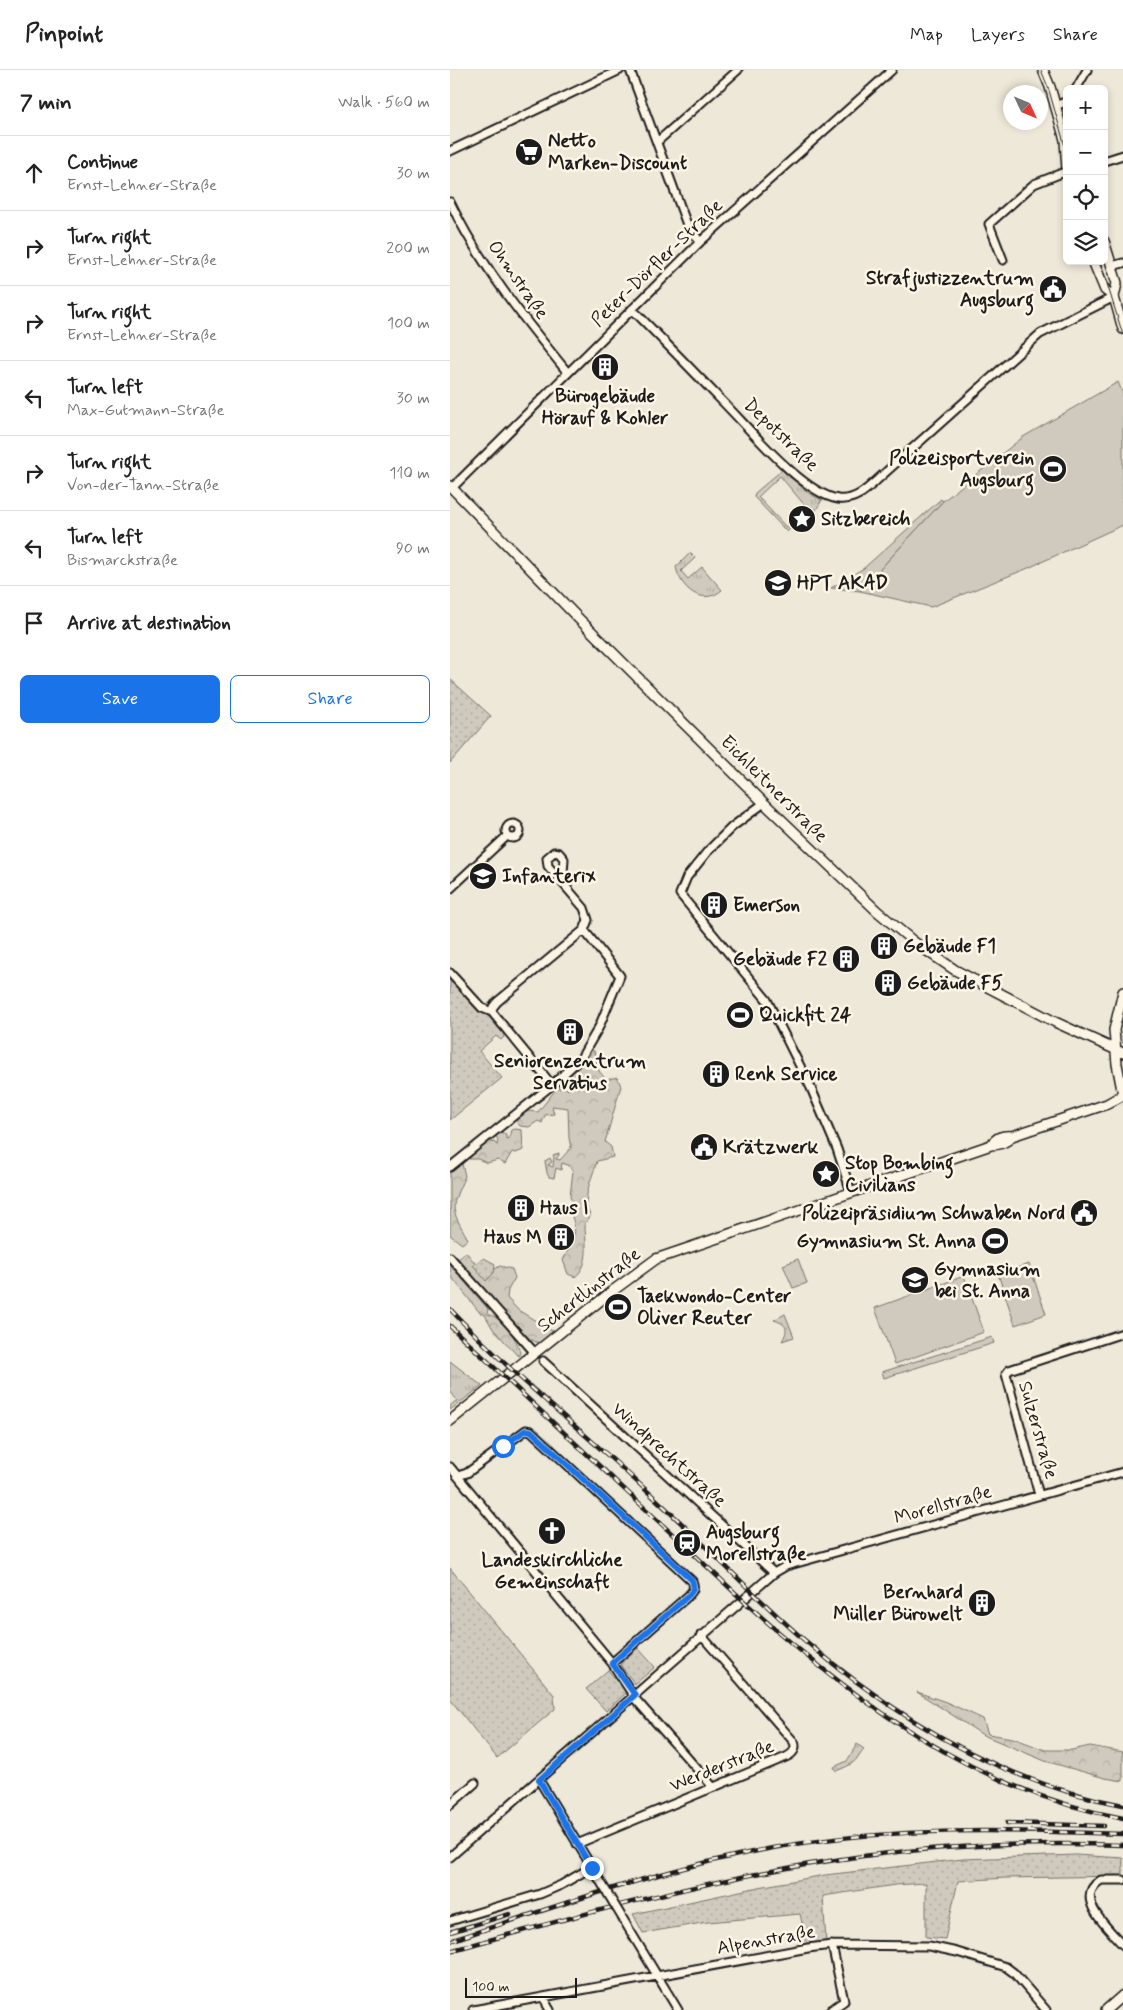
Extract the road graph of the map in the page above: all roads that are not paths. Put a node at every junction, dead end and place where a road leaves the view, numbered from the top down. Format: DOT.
graph roads {
  1 [pos="620,70"];
  2 [pos="630,70"];
  3 [pos="738,70"];
  4 [pos="892,70"];
  5 [pos="1043,70"];
  6 [pos="1087,70"];
  7 [pos="1078,85"];
  8 [pos="1063,103"];
  9 [pos="1056,106"];
  10 [pos="1063,131"];
  11 [pos="657,142"];
  12 [pos="450,150"];
  13 [pos="1123,155"];
  14 [pos="1108,160"];
  15 [pos="1063,173"];
  16 [pos="450,202"];
  17 [pos="700,242"];
  18 [pos="1108,254"];
  19 [pos="1003,260"];
  20 [pos="1123,263"];
  21 [pos="1096,265"];
  22 [pos="1112,266"];
  23 [pos="1114,297"];
  24 [pos="632,309"];
  25 [pos="1123,329"];
  26 [pos="568,373"];
  27 [pos="451,487"];
  28 [pos="764,804"];
  29 [pos="507,836"];
  30 [pos="565,884"];
  31 [pos="450,889"];
  32 [pos="584,930"];
  33 [pos="450,974"];
  34 [pos="1123,992"];
  35 [pos="492,1012"];
  36 [pos="1119,1051"];
  37 [pos="552,1085"];
  38 [pos="1123,1095"];
  39 [pos="450,1167"];
  40 [pos="851,1192"];
  41 [pos="450,1257"];
  42 [pos="1123,1333"];
  43 [pos="535,1353"];
  44 [pos="543,1362"];
  45 [pos="450,1420"];
  46 [pos="450,1466"];
  47 [pos="1123,1472"];
  48 [pos="458,1476"];
  49 [pos="1039,1494"];
  50 [pos="774,1573"];
  51 [pos="701,1635"];
  52 [pos="612,1663"];
  53 [pos="635,1695"];
  54 [pos="539,1780"];
  55 [pos="475,1783"];
  56 [pos="713,1787"];
  57 [pos="451,1807"];
  58 [pos="577,1844"];
  59 [pos="450,1857"];
  60 [pos="592,1868"];
  61 [pos="1123,1880"];
  62 [pos="450,1921"];
  63 [pos="832,1945"];
  64 [pos="1123,1945"];
  65 [pos="657,1976"];
  66 [pos="1123,1995"];
  67 [pos="545,1997"];
  68 [pos="473,2010"];
  69 [pos="550,2010"];
  70 [pos="678,2010"];
  71 [pos="831,2010"];
  72 [pos="1046,2010"];
  73 [pos="1106,2010"];
  1 -- 12 [label="street"];
  2 -- 11 [label="street"];
  3 -- 11 [label="street"];
  4 -- 17 [label="street, Peter-Dörfler-Straße"];
  5 -- 9 [label="main road"];
  6 -- 7 [label="street"];
  8 -- 9 [label="street"];
  9 -- 10 [label="main road"];
  11 -- 17 [label="street"];
  13 -- 14 [label="street"];
  15 -- 19 [label="street"];
  16 -- 26 [label="street, Ohmstraße"];
  17 -- 24 [label="street, Peter-Dörfler-Straße"];
  18 -- 22 [label="main road"];
  20 -- 22 [label="street"];
  21 -- 23 [label="main road"];
  22 -- 23 [label="main road"];
  23 -- 24 [label="street, Depotstraße"];
  23 -- 25 [label="main road"];
  24 -- 26 [label="street, Peter-Dörfler-Straße"];
  26 -- 27 [label="street, Peter-Dörfler-Straße"];
  27 -- 28 [label="main road, Eichleitnerstraße"];
  28 -- 36 [label="main road, Eichleitnerstraße"];
  28 -- 40 [label="street"];
  29 -- 31 [label="street"];
  30 -- 32 [label="street"];
  32 -- 35 [label="street"];
  32 -- 37 [label="street"];
  33 -- 35 [label="street"];
  34 -- 36 [label="main road"];
  35 -- 37 [label="street"];
  36 -- 38 [label="main road"];
  37 -- 39 [label="street"];
  38 -- 40 [label="main road, Schertlinstraße"];
  40 -- 43 [label="main road, Schertlinstraße"];
  41 -- 43 [label="street"];
  42 -- 49 [label="street, Sulzerstraße"];
  43 -- 45 [label="main road, Schertlinstraße"];
  44 -- 50 [label="street, Windprechtstraße"];
  46 -- 48 [label="street"];
  47 -- 49 [label="street, Morellstraße"];
  48 -- 52 [label="street"];
  48 -- 52 [label="street"];
  49 -- 50 [label="street, Morellstraße"];
  50 -- 51 [label="street, Morellstraße"];
  51 -- 53 [label="street, Morellstraße"];
  51 -- 56 [label="street, Werderstraße"];
  52 -- 53 [label="street"];
  53 -- 54 [label="street, Morellstraße"];
  53 -- 56 [label="street"];
  54 -- 58 [label="street"];
  54 -- 59 [label="street, Morellstraße"];
  55 -- 57 [label="street"];
  56 -- 58 [label="street, Werderstraße"];
  58 -- 60 [label="street"];
  60 -- 62 [label="street"];
  60 -- 65 [label="street, bridge"];
  61 -- 64 [label="street"];
  63 -- 65 [label="street, Alpenstraße"];
  63 -- 71 [label="street"];
  63 -- 72 [label="street, Alpenstraße"];
  65 -- 67 [label="street, Alpenstraße"];
  65 -- 70 [label="street"];
  66 -- 73 [label="main road"];
  67 -- 68 [label="street, Alpenstraße"];
  67 -- 69 [label="street"];
}
